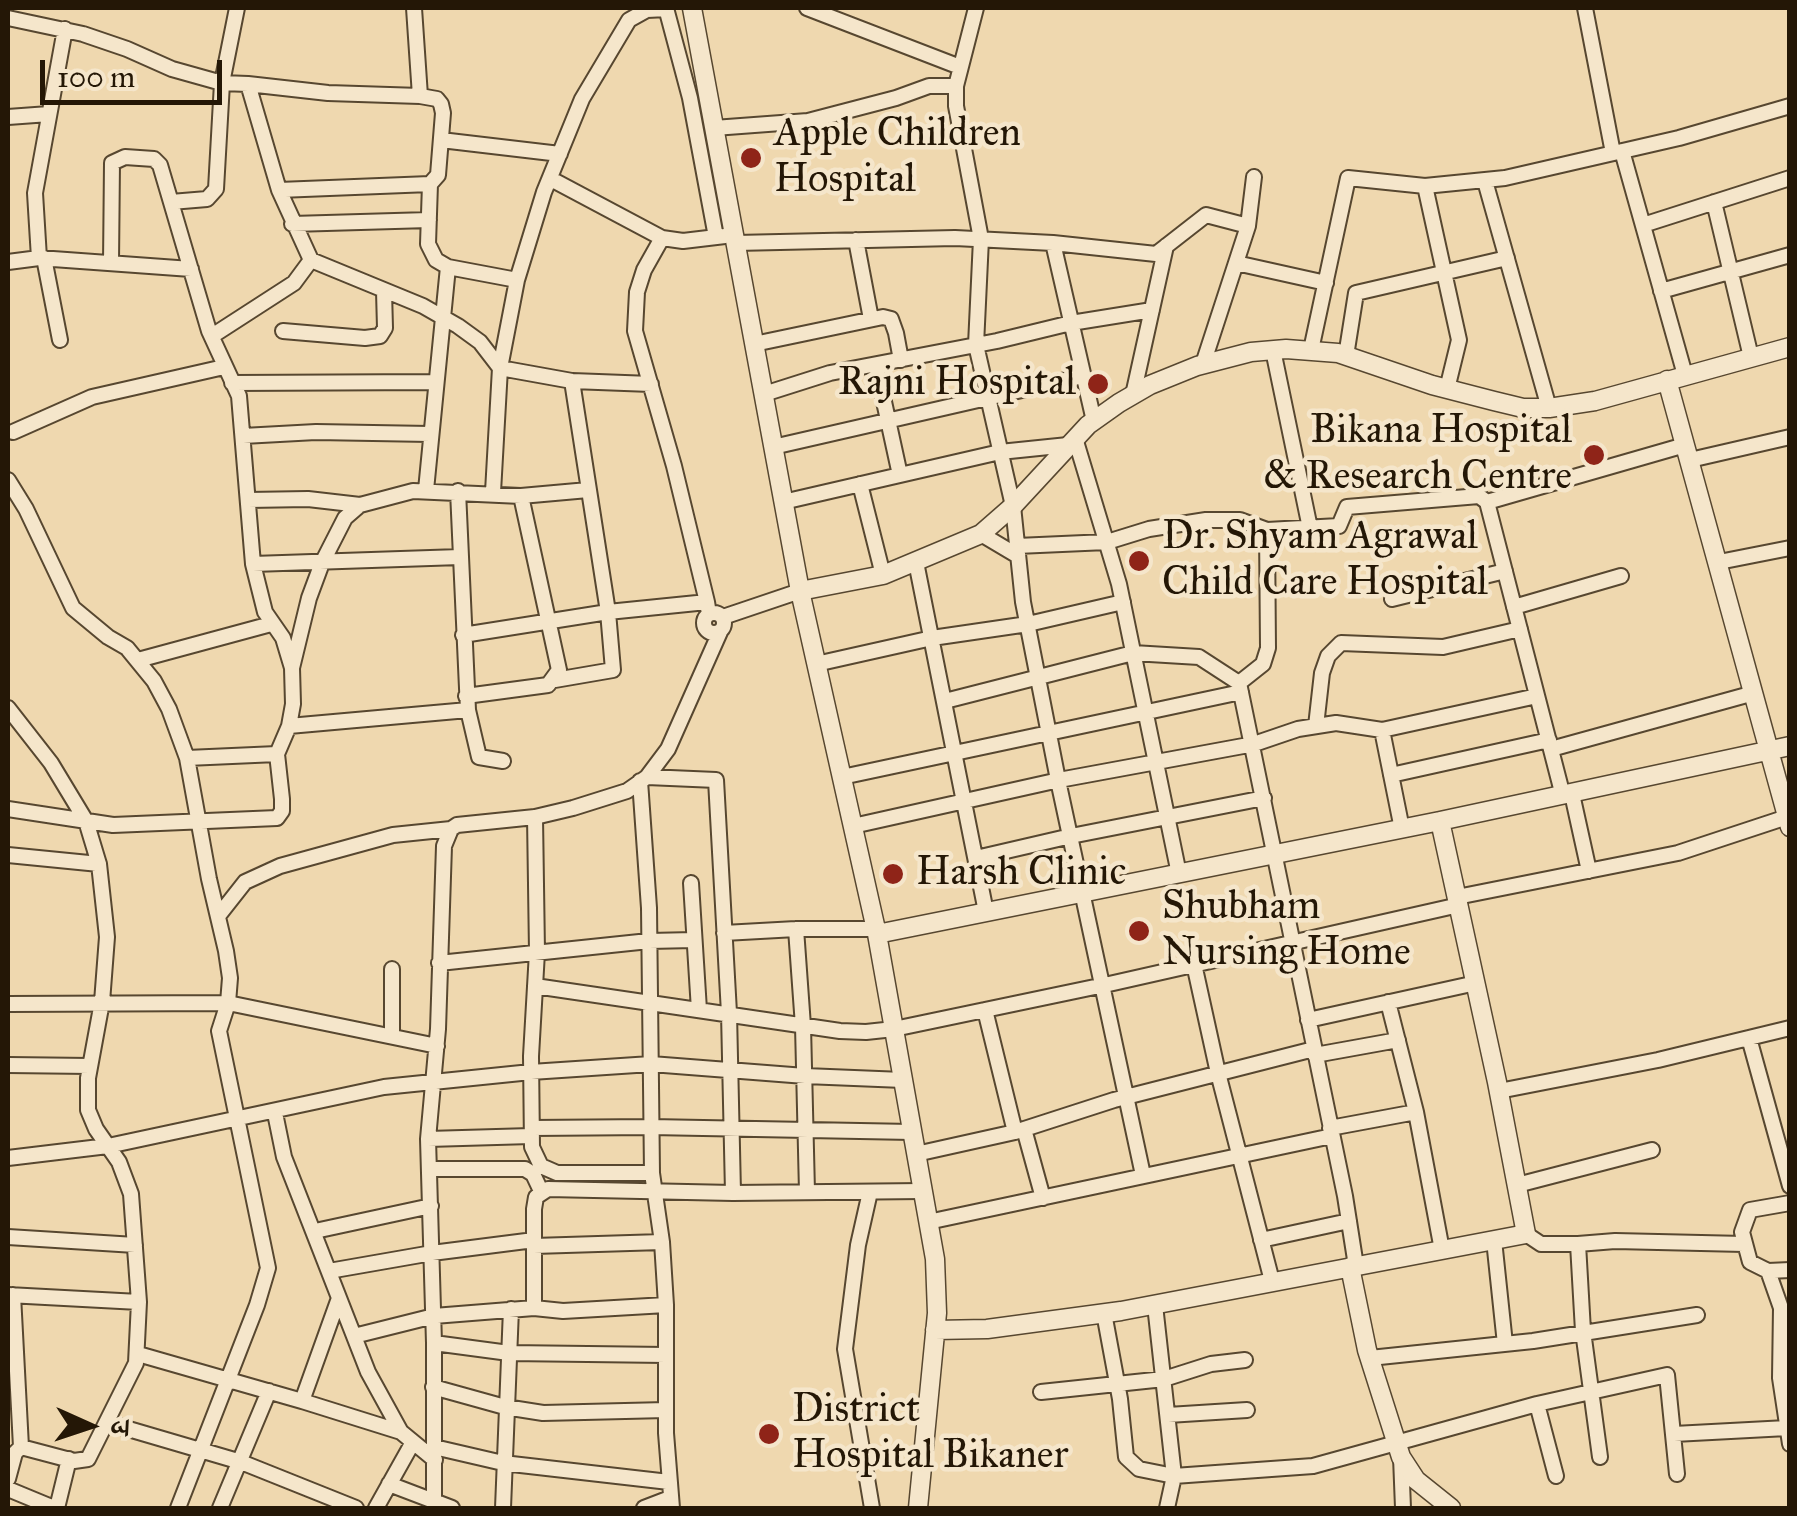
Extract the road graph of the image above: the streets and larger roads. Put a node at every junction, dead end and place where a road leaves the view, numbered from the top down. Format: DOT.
graph roads {
  1 [pos="237,8"];
  2 [pos="414,8"];
  3 [pos="667,8"];
  4 [pos="692,8"];
  5 [pos="807,8"];
  6 [pos="976,8"];
  7 [pos="1584,8"];
  8 [pos="846,15"];
  9 [pos="8,18"];
  10 [pos="65,29"];
  11 [pos="960,67"];
  12 [pos="222,84"];
  13 [pos="248,84"];
  14 [pos="956,86"];
  15 [pos="420,96"];
  16 [pos="1790,106"];
  17 [pos="48,114"];
  18 [pos="8,117"];
  19 [pos="714,128"];
  20 [pos="441,140"];
  21 [pos="1618,152"];
  22 [pos="560,154"];
  23 [pos="1254,177"];
  24 [pos="551,178"];
  25 [pos="1790,178"];
  26 [pos="1485,181"];
  27 [pos="430,184"];
  28 [pos="1425,186"];
  29 [pos="279,190"];
  30 [pos="172,202"];
  31 [pos="1714,202"];
  32 [pos="429,220"];
  33 [pos="292,224"];
  34 [pos="1248,226"];
  35 [pos="1643,226"];
  36 [pos="662,238"];
  37 [pos="729,239"];
  38 [pos="856,240"];
  39 [pos="981,240"];
  40 [pos="1053,243"];
  41 [pos="1166,246"];
  42 [pos="1790,255"];
  43 [pos="42,258"];
  44 [pos="1507,258"];
  45 [pos="311,260"];
  46 [pos="8,262"];
  47 [pos="111,263"];
  48 [pos="1236,263"];
  49 [pos="448,266"];
  50 [pos="191,269"];
  51 [pos="1731,271"];
  52 [pos="1443,274"];
  53 [pos="516,280"];
  54 [pos="1326,282"];
  55 [pos="384,290"];
  56 [pos="1662,291"];
  57 [pos="1152,310"];
  58 [pos="441,317"];
  59 [pos="871,319"];
  60 [pos="1071,323"];
  61 [pos="283,331"];
  62 [pos="212,336"];
  63 [pos="60,340"];
  64 [pos="754,344"];
  65 [pos="976,346"];
  66 [pos="1790,347"];
  67 [pos="1273,350"];
  68 [pos="1311,350"];
  69 [pos="1346,356"];
  70 [pos="1751,357"];
  71 [pos="901,360"];
  72 [pos="1203,364"];
  73 [pos="876,365"];
  74 [pos="224,367"];
  75 [pos="500,368"];
  76 [pos="1083,376"];
  77 [pos="1676,378"];
  78 [pos="572,381"];
  79 [pos="435,382"];
  80 [pos="232,383"];
  81 [pos="651,384"];
  82 [pos="1447,389"];
  83 [pos="764,394"];
  84 [pos="1133,395"];
  85 [pos="988,398"];
  86 [pos="1549,408"];
  87 [pos="887,420"];
  88 [pos="1094,421"];
  89 [pos="9,429"];
  90 [pos="430,434"];
  91 [pos="243,436"];
  92 [pos="1790,437"];
  93 [pos="1071,442"];
  94 [pos="773,447"];
  95 [pos="1000,452"];
  96 [pos="1687,452"];
  97 [pos="900,474"];
  98 [pos="8,480"];
  99 [pos="860,484"];
  100 [pos="426,490"];
  101 [pos="588,490"];
  102 [pos="458,491"];
  103 [pos="492,492"];
  104 [pos="521,496"];
  105 [pos="248,500"];
  106 [pos="784,502"];
  107 [pos="1487,502"];
  108 [pos="360,505"];
  109 [pos="1013,506"];
  110 [pos="1310,528"];
  111 [pos="1266,530"];
  112 [pos="980,534"];
  113 [pos="1107,542"];
  114 [pos="1790,548"];
  115 [pos="1018,551"];
  116 [pos="460,557"];
  117 [pos="322,562"];
  118 [pos="916,562"];
  119 [pos="1719,562"];
  120 [pos="253,564"];
  121 [pos="1505,571"];
  122 [pos="883,574"];
  123 [pos="1622,576"];
  124 [pos="800,591"];
  125 [pos="1392,600"];
  126 [pos="1123,602"];
  127 [pos="1514,607"];
  128 [pos="608,612"];
  129 [pos="715,616"];
  130 [pos="546,622"];
  131 [pos="270,624"];
  132 [pos="1028,624"];
  133 [pos="1520,628"];
  134 [pos="463,635"];
  135 [pos="932,638"];
  136 [pos="1133,653"];
  137 [pos="138,660"];
  138 [pos="816,664"];
  139 [pos="292,668"];
  140 [pos="1038,675"];
  141 [pos="555,680"];
  142 [pos="1240,688"];
  143 [pos="1754,693"];
  144 [pos="1537,696"];
  145 [pos="945,701"];
  146 [pos="467,703"];
  147 [pos="8,708"];
  148 [pos="1145,713"];
  149 [pos="289,726"];
  150 [pos="1316,726"];
  151 [pos="1382,730"];
  152 [pos="1049,732"];
  153 [pos="1254,744"];
  154 [pos="1550,744"];
  155 [pos="1790,746"];
  156 [pos="955,752"];
  157 [pos="1769,752"];
  158 [pos="277,754"];
  159 [pos="188,758"];
  160 [pos="502,761"];
  161 [pos="1156,765"];
  162 [pos="1391,774"];
  163 [pos="842,776"];
  164 [pos="644,779"];
  165 [pos="1059,780"];
  166 [pos="1568,795"];
  167 [pos="1264,798"];
  168 [pos="965,803"];
  169 [pos="8,809"];
  170 [pos="535,817"];
  171 [pos="1167,818"];
  172 [pos="1440,821"];
  173 [pos="86,822"];
  174 [pos="1788,822"];
  175 [pos="199,824"];
  176 [pos="853,826"];
  177 [pos="1402,829"];
  178 [pos="450,830"];
  179 [pos="1071,836"];
  180 [pos="1274,854"];
  181 [pos="8,855"];
  182 [pos="976,858"];
  183 [pos="99,864"];
  184 [pos="1589,870"];
  185 [pos="1179,874"];
  186 [pos="692,882"];
  187 [pos="1084,892"];
  188 [pos="1458,901"];
  189 [pos="986,912"];
  190 [pos="220,915"];
  191 [pos="796,930"];
  192 [pos="877,931"];
  193 [pos="724,933"];
  194 [pos="649,940"];
  195 [pos="694,940"];
  196 [pos="1291,942"];
  197 [pos="537,952"];
  198 [pos="439,962"];
  199 [pos="1194,964"];
  200 [pos="392,969"];
  201 [pos="1476,983"];
  202 [pos="534,986"];
  203 [pos="1102,986"];
  204 [pos="102,1002"];
  205 [pos="1388,1002"];
  206 [pos="228,1003"];
  207 [pos="8,1004"];
  208 [pos="650,1004"];
  209 [pos="699,1010"];
  210 [pos="985,1010"];
  211 [pos="729,1013"];
  212 [pos="1308,1020"];
  213 [pos="803,1026"];
  214 [pos="1790,1028"];
  215 [pos="894,1029"];
  216 [pos="392,1036"];
  217 [pos="1749,1038"];
  218 [pos="1398,1040"];
  219 [pos="437,1046"];
  220 [pos="1314,1052"];
  221 [pos="651,1064"];
  222 [pos="8,1065"];
  223 [pos="90,1066"];
  224 [pos="730,1070"];
  225 [pos="532,1072"];
  226 [pos="1218,1073"];
  227 [pos="805,1076"];
  228 [pos="903,1080"];
  229 [pos="433,1082"];
  230 [pos="1499,1092"];
  231 [pos="1125,1097"];
  232 [pos="1416,1112"];
  233 [pos="275,1113"];
  234 [pos="236,1121"];
  235 [pos="652,1127"];
  236 [pos="807,1129"];
  237 [pos="732,1130"];
  238 [pos="1019,1130"];
  239 [pos="532,1132"];
  240 [pos="912,1132"];
  241 [pos="1332,1132"];
  242 [pos="428,1139"];
  243 [pos="108,1146"];
  244 [pos="1652,1150"];
  245 [pos="916,1154"];
  246 [pos="1239,1154"];
  247 [pos="8,1158"];
  248 [pos="429,1169"];
  249 [pos="652,1174"];
  250 [pos="1143,1175"];
  251 [pos="1517,1186"];
  252 [pos="1790,1186"];
  253 [pos="541,1191"];
  254 [pos="923,1191"];
  255 [pos="653,1192"];
  256 [pos="807,1192"];
  257 [pos="870,1192"];
  258 [pos="733,1194"];
  259 [pos="1044,1198"];
  260 [pos="1790,1202"];
  261 [pos="430,1206"];
  262 [pos="1349,1221"];
  263 [pos="928,1222"];
  264 [pos="315,1231"];
  265 [pos="1526,1234"];
  266 [pos="8,1237"];
  267 [pos="1260,1240"];
  268 [pos="1494,1240"];
  269 [pos="662,1242"];
  270 [pos="534,1243"];
  271 [pos="1578,1244"];
  272 [pos="1744,1244"];
  273 [pos="135,1245"];
  274 [pos="1442,1250"];
  275 [pos="432,1252"];
  276 [pos="1353,1266"];
  277 [pos="329,1270"];
  278 [pos="1790,1270"];
  279 [pos="1768,1271"];
  280 [pos="1272,1282"];
  281 [pos="10,1295"];
  282 [pos="338,1298"];
  283 [pos="139,1302"];
  284 [pos="1155,1304"];
  285 [pos="666,1305"];
  286 [pos="534,1308"];
  287 [pos="510,1309"];
  288 [pos="1104,1313"];
  289 [pos="1697,1315"];
  290 [pos="434,1316"];
  291 [pos="935,1330"];
  292 [pos="1583,1331"];
  293 [pos="354,1336"];
  294 [pos="434,1344"];
  295 [pos="1505,1344"];
  296 [pos="509,1353"];
  297 [pos="138,1354"];
  298 [pos="11,1355"];
  299 [pos="666,1355"];
  300 [pos="1370,1358"];
  301 [pos="1246,1360"];
  302 [pos="228,1378"];
  303 [pos="1164,1378"];
  304 [pos="1118,1385"];
  305 [pos="434,1387"];
  306 [pos="269,1391"];
  307 [pos="1041,1392"];
  308 [pos="1591,1393"];
  309 [pos="302,1401"];
  310 [pos="1537,1404"];
  311 [pos="506,1407"];
  312 [pos="666,1410"];
  313 [pos="1247,1410"];
  314 [pos="1168,1415"];
  315 [pos="13,1418"];
  316 [pos="108,1423"];
  317 [pos="1787,1428"];
  318 [pos="1674,1434"];
  319 [pos="407,1437"];
  320 [pos="1790,1444"];
  321 [pos="22,1447"];
  322 [pos="202,1449"];
  323 [pos="1398,1449"];
  324 [pos="434,1454"];
  325 [pos="1600,1457"];
  326 [pos="69,1459"];
  327 [pos="242,1462"];
  328 [pos="503,1464"];
  329 [pos="1677,1474"];
  330 [pos="1174,1476"];
  331 [pos="1556,1476"];
  332 [pos="8,1478"];
  333 [pos="388,1484"];
  334 [pos="8,1490"];
  335 [pos="670,1496"];
  336 [pos="179,1505"];
  337 [pos="433,1505"];
  338 [pos="55,1508"];
  339 [pos="197,1508"];
  340 [pos="220,1508"];
  341 [pos="356,1508"];
  342 [pos="376,1508"];
  343 [pos="452,1508"];
  344 [pos="503,1508"];
  345 [pos="644,1508"];
  346 [pos="872,1508"];
  347 [pos="918,1508"];
  348 [pos="1167,1508"];
  349 [pos="1403,1508"];
  350 [pos="1451,1508"];
  1 -- 12 [label="street"];
  2 -- 15 [label="street"];
  3 -- 22 [label="street"];
  3 -- 37 [label="street"];
  4 -- 19 [label="street"];
  5 -- 8 [label="street"];
  6 -- 11 [label="street"];
  7 -- 21 [label="street"];
  8 -- 11 [label="street"];
  9 -- 10 [label="street"];
  10 -- 12 [label="street"];
  10 -- 17 [label="street"];
  11 -- 14 [label="street"];
  12 -- 13 [label="street"];
  12 -- 30 [label="street"];
  13 -- 15 [label="street"];
  13 -- 29 [label="street"];
  14 -- 19 [label="street"];
  14 -- 39 [label="street"];
  15 -- 20 [label="street"];
  16 -- 21 [label="street"];
  17 -- 18 [label="street"];
  17 -- 43 [label="street"];
  19 -- 37 [label="street"];
  20 -- 22 [label="street"];
  20 -- 27 [label="street"];
  21 -- 26 [label="street"];
  21 -- 35 [label="street"];
  22 -- 24 [label="street"];
  23 -- 34 [label="street"];
  24 -- 36 [label="street"];
  24 -- 53 [label="street"];
  25 -- 31 [label="street"];
  26 -- 28 [label="street"];
  26 -- 44 [label="street"];
  27 -- 29 [label="street"];
  27 -- 32 [label="street"];
  28 -- 52 [label="street"];
  28 -- 54 [label="street"];
  29 -- 33 [label="street"];
  30 -- 47 [label="street"];
  30 -- 50 [label="street"];
  31 -- 35 [label="street"];
  31 -- 51 [label="street"];
  32 -- 33 [label="street"];
  32 -- 49 [label="street"];
  33 -- 45 [label="street"];
  34 -- 41 [label="street"];
  34 -- 48 [label="street"];
  35 -- 56 [label="street"];
  36 -- 37 [label="street"];
  36 -- 81 [label="street"];
  37 -- 38 [label="street"];
  37 -- 64 [label="street"];
  38 -- 39 [label="street"];
  38 -- 59 [label="street"];
  39 -- 40 [label="street"];
  39 -- 65 [label="street"];
  40 -- 41 [label="street"];
  40 -- 60 [label="street"];
  41 -- 57 [label="street"];
  42 -- 51 [label="street"];
  43 -- 46 [label="street"];
  43 -- 47 [label="street"];
  43 -- 63 [label="street"];
  44 -- 52 [label="street"];
  44 -- 86 [label="street"];
  45 -- 55 [label="street"];
  45 -- 62 [label="street"];
  47 -- 50 [label="street"];
  48 -- 54 [label="street"];
  48 -- 72 [label="street"];
  49 -- 53 [label="street"];
  49 -- 58 [label="street"];
  50 -- 62 [label="street"];
  51 -- 56 [label="street"];
  51 -- 70 [label="street"];
  52 -- 69 [label="street"];
  52 -- 82 [label="street"];
  53 -- 75 [label="street"];
  54 -- 68 [label="street"];
  55 -- 58 [label="street"];
  55 -- 61 [label="street"];
  56 -- 77 [label="street"];
  57 -- 60 [label="street"];
  57 -- 84 [label="street"];
  58 -- 75 [label="street"];
  58 -- 79 [label="street"];
  59 -- 64 [label="street"];
  59 -- 71 [label="street"];
  60 -- 65 [label="street"];
  60 -- 76 [label="street"];
  62 -- 74 [label="street"];
  64 -- 83 [label="street"];
  65 -- 71 [label="street"];
  65 -- 85 [label="street"];
  66 -- 70 [label="street"];
  67 -- 68 [label="street"];
  67 -- 72 [label="street"];
  67 -- 110 [label="street"];
  68 -- 69 [label="street"];
  69 -- 82 [label="street"];
  70 -- 77 [label="street"];
  71 -- 73 [label="street"];
  72 -- 84 [label="street"];
  73 -- 83 [label="street"];
  73 -- 87 [label="street"];
  74 -- 80 [label="street"];
  74 -- 89 [label="street"];
  75 -- 78 [label="street"];
  75 -- 103 [label="street"];
  76 -- 85 [label="street"];
  76 -- 88 [label="street"];
  77 -- 86 [label="street"];
  77 -- 96 [label="street"];
  78 -- 81 [label="street"];
  78 -- 101 [label="street"];
  79 -- 80 [label="street"];
  79 -- 90 [label="street"];
  80 -- 91 [label="street"];
  81 -- 129 [label="street"];
  82 -- 86 [label="street"];
  83 -- 94 [label="street"];
  84 -- 88 [label="street"];
  85 -- 87 [label="street"];
  85 -- 95 [label="street"];
  87 -- 94 [label="street"];
  87 -- 97 [label="street"];
  88 -- 93 [label="street"];
  90 -- 91 [label="street"];
  90 -- 100 [label="street"];
  91 -- 105 [label="street"];
  92 -- 96 [label="street"];
  93 -- 95 [label="street"];
  93 -- 109 [label="street"];
  93 -- 113 [label="street"];
  94 -- 106 [label="street"];
  95 -- 97 [label="street"];
  95 -- 109 [label="street"];
  96 -- 107 [label="street"];
  96 -- 119 [label="street"];
  97 -- 99 [label="street"];
  98 -- 137 [label="street"];
  99 -- 106 [label="street"];
  99 -- 122 [label="street"];
  100 -- 102 [label="street"];
  100 -- 108 [label="street"];
  101 -- 104 [label="street"];
  101 -- 128 [label="street"];
  102 -- 103 [label="street"];
  102 -- 116 [label="street"];
  103 -- 104 [label="street"];
  104 -- 130 [label="street"];
  105 -- 108 [label="street"];
  105 -- 120 [label="street"];
  106 -- 124 [label="street"];
  107 -- 110 [label="street"];
  107 -- 121 [label="street"];
  108 -- 117 [label="street"];
  109 -- 112 [label="street"];
  109 -- 115 [label="street"];
  110 -- 111 [label="street"];
  111 -- 113 [label="street"];
  111 -- 142 [label="street"];
  112 -- 115 [label="street"];
  112 -- 118 [label="street"];
  113 -- 115 [label="street"];
  113 -- 126 [label="street"];
  114 -- 119 [label="street"];
  115 -- 132 [label="street"];
  116 -- 117 [label="street"];
  116 -- 134 [label="street"];
  117 -- 120 [label="street"];
  117 -- 139 [label="street"];
  118 -- 122 [label="street"];
  118 -- 135 [label="street"];
  119 -- 143 [label="street"];
  120 -- 131 [label="street"];
  121 -- 125 [label="street"];
  121 -- 127 [label="street"];
  122 -- 124 [label="street"];
  123 -- 127 [label="street"];
  124 -- 129 [label="street"];
  124 -- 138 [label="street"];
  126 -- 132 [label="street"];
  126 -- 136 [label="street"];
  127 -- 133 [label="street"];
  128 -- 129 [label="street"];
  128 -- 130 [label="street"];
  128 -- 141 [label="street"];
  129 -- 164 [label="street"];
  130 -- 134 [label="street"];
  130 -- 141 [label="street"];
  131 -- 137 [label="street"];
  131 -- 139 [label="street"];
  132 -- 135 [label="street"];
  132 -- 140 [label="street"];
  133 -- 144 [label="street"];
  133 -- 150 [label="street"];
  134 -- 146 [label="street"];
  135 -- 138 [label="street"];
  135 -- 145 [label="street"];
  136 -- 140 [label="street"];
  136 -- 142 [label="street"];
  136 -- 148 [label="street"];
  137 -- 159 [label="street"];
  138 -- 163 [label="street"];
  139 -- 149 [label="street"];
  140 -- 145 [label="street"];
  140 -- 152 [label="street"];
  141 -- 146 [label="street"];
  142 -- 148 [label="street"];
  142 -- 153 [label="street"];
  143 -- 154 [label="street"];
  143 -- 157 [label="street"];
  144 -- 151 [label="street"];
  144 -- 154 [label="street"];
  145 -- 156 [label="street"];
  146 -- 149 [label="street"];
  146 -- 160 [label="street"];
  147 -- 173 [label="street"];
  148 -- 152 [label="street"];
  148 -- 161 [label="street"];
  149 -- 158 [label="street"];
  150 -- 151 [label="street"];
  150 -- 153 [label="street"];
  151 -- 162 [label="street"];
  152 -- 156 [label="street"];
  152 -- 165 [label="street"];
  153 -- 161 [label="street"];
  153 -- 167 [label="street"];
  154 -- 162 [label="street"];
  154 -- 166 [label="street"];
  155 -- 157 [label="street"];
  156 -- 163 [label="street"];
  156 -- 168 [label="street"];
  157 -- 166 [label="street"];
  157 -- 174 [label="street"];
  158 -- 159 [label="street"];
  158 -- 175 [label="street"];
  159 -- 175 [label="street"];
  161 -- 165 [label="street"];
  161 -- 171 [label="street"];
  162 -- 177 [label="street"];
  163 -- 176 [label="street"];
  164 -- 170 [label="street"];
  164 -- 193 [label="street"];
  164 -- 194 [label="street"];
  165 -- 168 [label="street"];
  165 -- 179 [label="street"];
  166 -- 172 [label="street"];
  166 -- 184 [label="street"];
  167 -- 171 [label="street"];
  167 -- 180 [label="street"];
  168 -- 176 [label="street"];
  168 -- 182 [label="street"];
  169 -- 173 [label="street"];
  170 -- 178 [label="street"];
  170 -- 197 [label="street"];
  171 -- 179 [label="street"];
  171 -- 185 [label="street"];
  172 -- 177 [label="street"];
  172 -- 188 [label="street"];
  173 -- 175 [label="street"];
  173 -- 183 [label="street"];
  174 -- 184 [label="street"];
  175 -- 190 [label="street"];
  176 -- 192 [label="street"];
  177 -- 180 [label="street"];
  178 -- 190 [label="street"];
  178 -- 198 [label="street"];
  179 -- 182 [label="street"];
  179 -- 187 [label="street"];
  180 -- 185 [label="street"];
  180 -- 196 [label="street"];
  181 -- 183 [label="street"];
  182 -- 189 [label="street"];
  183 -- 204 [label="street"];
  184 -- 188 [label="street"];
  185 -- 187 [label="street"];
  186 -- 195 [label="street"];
  187 -- 189 [label="street"];
  187 -- 203 [label="street"];
  188 -- 196 [label="street"];
  188 -- 201 [label="street"];
  189 -- 192 [label="street"];
  190 -- 206 [label="street"];
  191 -- 192 [label="street"];
  191 -- 193 [label="street"];
  191 -- 213 [label="street"];
  192 -- 215 [label="street"];
  193 -- 211 [label="street"];
  194 -- 195 [label="street"];
  194 -- 197 [label="street"];
  194 -- 208 [label="street"];
  195 -- 209 [label="street"];
  196 -- 199 [label="street"];
  196 -- 212 [label="street"];
  197 -- 198 [label="street"];
  197 -- 202 [label="street"];
  198 -- 219 [label="street"];
  199 -- 203 [label="street"];
  199 -- 226 [label="street"];
  200 -- 216 [label="street"];
  201 -- 205 [label="street"];
  201 -- 230 [label="street"];
  202 -- 208 [label="street"];
  202 -- 225 [label="street"];
  203 -- 210 [label="street"];
  203 -- 231 [label="street"];
  204 -- 206 [label="street"];
  204 -- 207 [label="street"];
  204 -- 223 [label="street"];
  205 -- 212 [label="street"];
  205 -- 218 [label="street"];
  206 -- 216 [label="street"];
  206 -- 234 [label="street"];
  208 -- 209 [label="street"];
  208 -- 221 [label="street"];
  209 -- 211 [label="street"];
  210 -- 215 [label="street"];
  210 -- 238 [label="street"];
  211 -- 213 [label="street"];
  211 -- 224 [label="street"];
  212 -- 220 [label="street"];
  213 -- 215 [label="street"];
  213 -- 227 [label="street"];
  214 -- 217 [label="street"];
  215 -- 228 [label="street"];
  216 -- 219 [label="street"];
  217 -- 230 [label="street"];
  217 -- 252 [label="street"];
  218 -- 220 [label="street"];
  218 -- 232 [label="street"];
  219 -- 229 [label="street"];
  220 -- 226 [label="street"];
  220 -- 241 [label="street"];
  221 -- 224 [label="street"];
  221 -- 225 [label="street"];
  221 -- 235 [label="street"];
  222 -- 223 [label="street"];
  223 -- 243 [label="street"];
  224 -- 227 [label="street"];
  224 -- 237 [label="street"];
  225 -- 229 [label="street"];
  225 -- 239 [label="street"];
  226 -- 231 [label="street"];
  226 -- 246 [label="street"];
  227 -- 228 [label="street"];
  227 -- 236 [label="street"];
  228 -- 240 [label="street"];
  229 -- 233 [label="street"];
  229 -- 242 [label="street"];
  230 -- 251 [label="street"];
  231 -- 238 [label="street"];
  231 -- 250 [label="street"];
  232 -- 241 [label="street"];
  232 -- 274 [label="street"];
  233 -- 234 [label="street"];
  233 -- 264 [label="street"];
  234 -- 243 [label="street"];
  234 -- 302 [label="street"];
  235 -- 237 [label="street"];
  235 -- 239 [label="street"];
  235 -- 249 [label="street"];
  236 -- 237 [label="street"];
  236 -- 240 [label="street"];
  236 -- 256 [label="street"];
  237 -- 258 [label="street"];
  238 -- 245 [label="street"];
  238 -- 259 [label="street"];
  239 -- 242 [label="street"];
  239 -- 249 [label="street"];
  240 -- 245 [label="street"];
  241 -- 246 [label="street"];
  241 -- 262 [label="street"];
  242 -- 248 [label="street"];
  243 -- 247 [label="street"];
  243 -- 273 [label="street"];
  244 -- 251 [label="street"];
  245 -- 254 [label="street"];
  246 -- 250 [label="street"];
  246 -- 267 [label="street"];
  248 -- 253 [label="street"];
  248 -- 261 [label="street"];
  249 -- 255 [label="street"];
  250 -- 259 [label="street"];
  251 -- 265 [label="street"];
  253 -- 255 [label="street"];
  253 -- 270 [label="street"];
  254 -- 257 [label="street"];
  254 -- 263 [label="street"];
  255 -- 258 [label="street"];
  255 -- 269 [label="street"];
  256 -- 257 [label="street"];
  256 -- 258 [label="street"];
  257 -- 346 [label="street"];
  259 -- 263 [label="street"];
  260 -- 272 [label="street"];
  261 -- 264 [label="street"];
  261 -- 275 [label="street"];
  262 -- 267 [label="street"];
  262 -- 276 [label="street"];
  263 -- 291 [label="street"];
  264 -- 277 [label="street"];
  265 -- 268 [label="street"];
  265 -- 271 [label="street"];
  266 -- 273 [label="street"];
  267 -- 280 [label="street"];
  268 -- 274 [label="street"];
  268 -- 295 [label="street"];
  269 -- 270 [label="street"];
  269 -- 285 [label="street"];
  270 -- 275 [label="street"];
  270 -- 286 [label="street"];
  271 -- 272 [label="street"];
  271 -- 292 [label="street"];
  272 -- 279 [label="street"];
  273 -- 283 [label="street"];
  274 -- 276 [label="street"];
  275 -- 277 [label="street"];
  275 -- 290 [label="street"];
  276 -- 280 [label="street"];
  276 -- 300 [label="street"];
  277 -- 282 [label="street"];
  278 -- 279 [label="street"];
  279 -- 317 [label="street"];
  280 -- 284 [label="street"];
  281 -- 283 [label="street"];
  281 -- 298 [label="street"];
  282 -- 293 [label="street"];
  282 -- 309 [label="street"];
  283 -- 297 [label="street"];
  284 -- 288 [label="street"];
  284 -- 303 [label="street"];
  285 -- 286 [label="street"];
  285 -- 299 [label="street"];
  286 -- 287 [label="street"];
  287 -- 290 [label="street"];
  287 -- 296 [label="street"];
  288 -- 291 [label="street"];
  288 -- 304 [label="street"];
  289 -- 292 [label="street"];
  290 -- 293 [label="street"];
  290 -- 294 [label="street"];
  291 -- 347 [label="street"];
  292 -- 295 [label="street"];
  292 -- 308 [label="street"];
  293 -- 319 [label="street"];
  294 -- 296 [label="street"];
  294 -- 305 [label="street"];
  295 -- 300 [label="street"];
  296 -- 299 [label="street"];
  296 -- 311 [label="street"];
  297 -- 302 [label="street"];
  297 -- 316 [label="street"];
  298 -- 315 [label="street"];
  299 -- 312 [label="street"];
  300 -- 323 [label="street"];
  301 -- 303 [label="street"];
  302 -- 306 [label="street"];
  302 -- 322 [label="street"];
  303 -- 304 [label="street"];
  303 -- 314 [label="street"];
  304 -- 307 [label="street"];
  304 -- 330 [label="street"];
  305 -- 311 [label="street"];
  305 -- 324 [label="street"];
  306 -- 309 [label="street"];
  306 -- 327 [label="street"];
  308 -- 310 [label="street"];
  308 -- 318 [label="street"];
  308 -- 325 [label="street"];
  309 -- 319 [label="street"];
  310 -- 323 [label="street"];
  310 -- 331 [label="street"];
  311 -- 312 [label="street"];
  311 -- 328 [label="street"];
  312 -- 335 [label="street"];
  313 -- 314 [label="street"];
  314 -- 330 [label="street"];
  315 -- 321 [label="street"];
  316 -- 322 [label="street"];
  316 -- 326 [label="street"];
  317 -- 318 [label="street"];
  317 -- 320 [label="street"];
  318 -- 329 [label="street"];
  319 -- 324 [label="street"];
  319 -- 333 [label="street"];
  321 -- 326 [label="street"];
  321 -- 332 [label="street"];
  322 -- 327 [label="street"];
  322 -- 336 [label="street"];
  323 -- 330 [label="street"];
  323 -- 349 [label="street"];
  323 -- 350 [label="street"];
  324 -- 328 [label="street"];
  324 -- 337 [label="street"];
  326 -- 338 [label="street"];
  327 -- 340 [label="street"];
  327 -- 341 [label="street"];
  328 -- 335 [label="street"];
  328 -- 344 [label="street"];
  330 -- 348 [label="street"];
  333 -- 337 [label="street"];
  333 -- 342 [label="street"];
  334 -- 338 [label="street"];
  335 -- 345 [label="street"];
  336 -- 339 [label="street"];
  337 -- 343 [label="street"];
}
